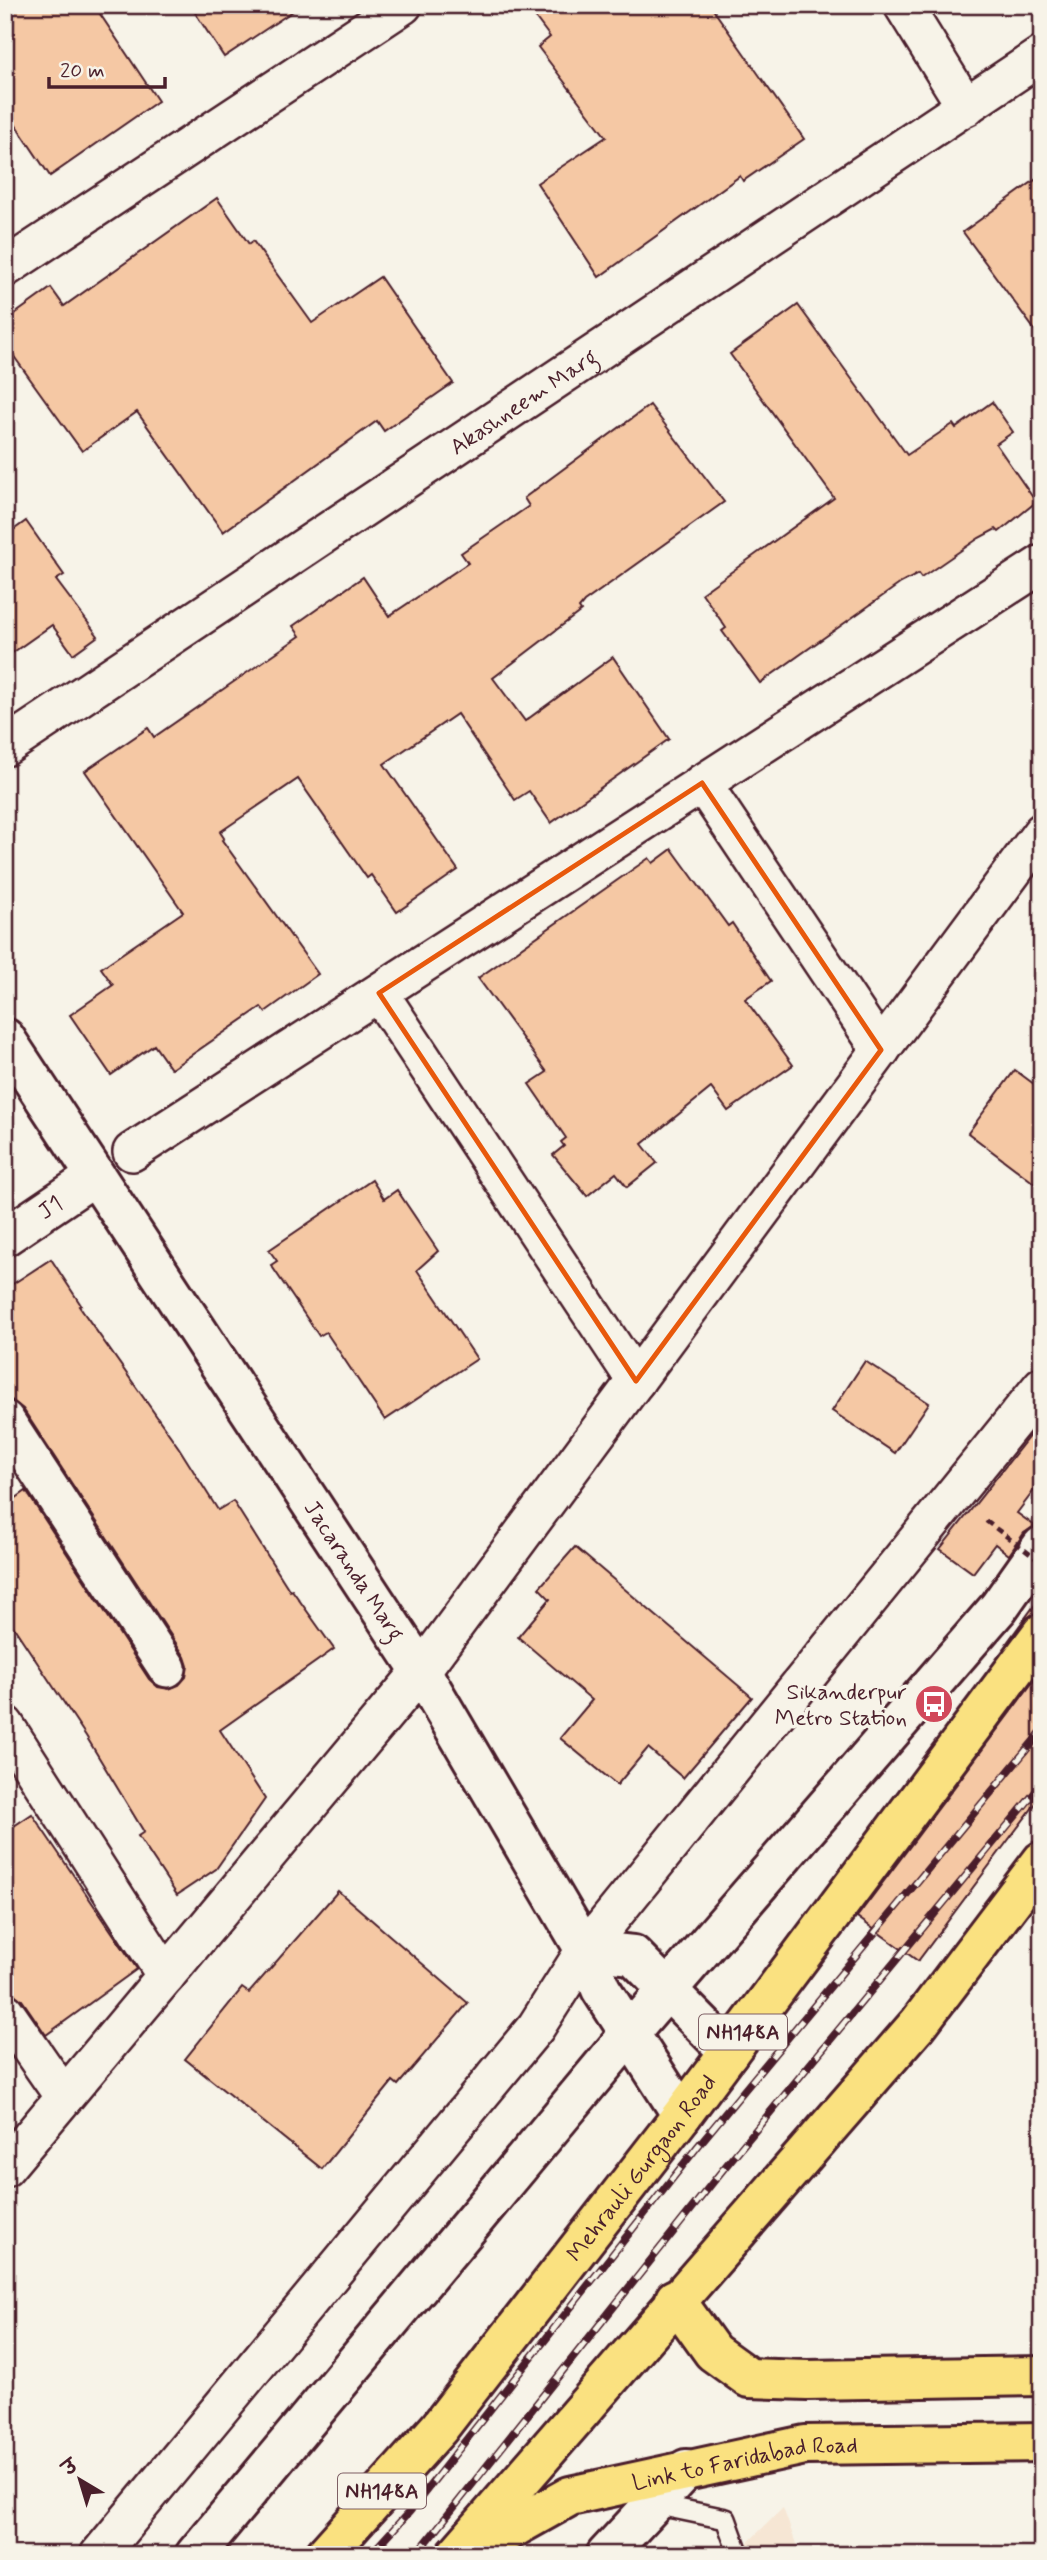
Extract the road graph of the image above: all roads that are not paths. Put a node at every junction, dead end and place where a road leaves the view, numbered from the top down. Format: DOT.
graph roads {
  1 [pos="403,5"];
  2 [pos="902,5"];
  3 [pos="1042,55"];
  4 [pos="967,107"];
  5 [pos="5,268"];
  6 [pos="1042,564"];
  7 [pos="5,747"];
  8 [pos="702,783"];
  9 [pos="1042,832"];
  10 [pos="379,993"];
  11 [pos="5,1038"];
  12 [pos="880,1050"];
  13 [pos="132,1152"];
  14 [pos="95,1176"];
  15 [pos="5,1237"];
  16 [pos="636,1381"];
  17 [pos="1042,1386"];
  18 [pos="5,1420"];
  19 [pos="1042,1546"];
  20 [pos="1042,1633"];
  21 [pos="167,1668"];
  22 [pos="421,1671"];
  23 [pos="5,1725"];
  24 [pos="1042,1861"];
  25 [pos="585,1950"];
  26 [pos="166,1976"];
  27 [pos="668,1990"];
  28 [pos="5,2012"];
  29 [pos="631,2033"];
  30 [pos="729,2052"];
  31 [pos="64,2097"];
  32 [pos="682,2115"];
  33 [pos="5,2168"];
  34 [pos="675,2300"];
  35 [pos="1042,2376"];
  36 [pos="1042,2442"];
  37 [pos="686,2469"];
  38 [pos="653,2504"];
  39 [pos="99,2555"];
  40 [pos="195,2555"];
  41 [pos="325,2555"];
  42 [pos="456,2555"];
  43 [pos="465,2555"];
  44 [pos="606,2555"];
  45 [pos="739,2555"];
  1 -- 5 [label="street"];
  2 -- 4 [label="street"];
  3 -- 4 [label="street, Akashneem Marg"];
  4 -- 7 [label="street, Akashneem Marg"];
  6 -- 8 [label="street"];
  8 -- 10 [label="street"];
  8 -- 12 [label="street"];
  9 -- 12 [label="street"];
  10 -- 13 [label="street"];
  10 -- 16 [label="street"];
  11 -- 14 [label="street, Jacaranda Marg"];
  12 -- 16 [label="street"];
  13 -- 14 [label="lane"];
  14 -- 15 [label="street, J1"];
  14 -- 22 [label="street, Jacaranda Marg"];
  16 -- 22 [label="street"];
  17 -- 25 [label="street"];
  18 -- 21 [label="street"];
  19 -- 27 [label="street"];
  20 -- 30 [label="main road, Mehrauli Gurgaon Road / NH148A"];
  22 -- 25 [label="street, Jacaranda Marg"];
  22 -- 26 [label="street"];
  23 -- 26 [label="street"];
  24 -- 34 [label="main road"];
  25 -- 27 [label="street"];
  25 -- 29 [label="street, Jacaranda Marg"];
  25 -- 39 [label="street"];
  26 -- 31 [label="street"];
  27 -- 29 [label="street"];
  27 -- 30 [label="street"];
  28 -- 31 [label="street"];
  29 -- 32 [label="street, Jacaranda Marg"];
  29 -- 40 [label="street"];
  30 -- 32 [label="main road, Mehrauli Gurgaon Road / NH148A"];
  31 -- 33 [label="street"];
  32 -- 41 [label="main road, Mehrauli Gurgaon Road / NH148A"];
  34 -- 35 [label="main road"];
  34 -- 42 [label="main road"];
  36 -- 37 [label="main road, Link to Faridabad Road"];
  37 -- 38 [label="street"];
  37 -- 43 [label="main road, Link to Faridabad Road"];
  38 -- 44 [label="street"];
  38 -- 45 [label="lane"];
}
